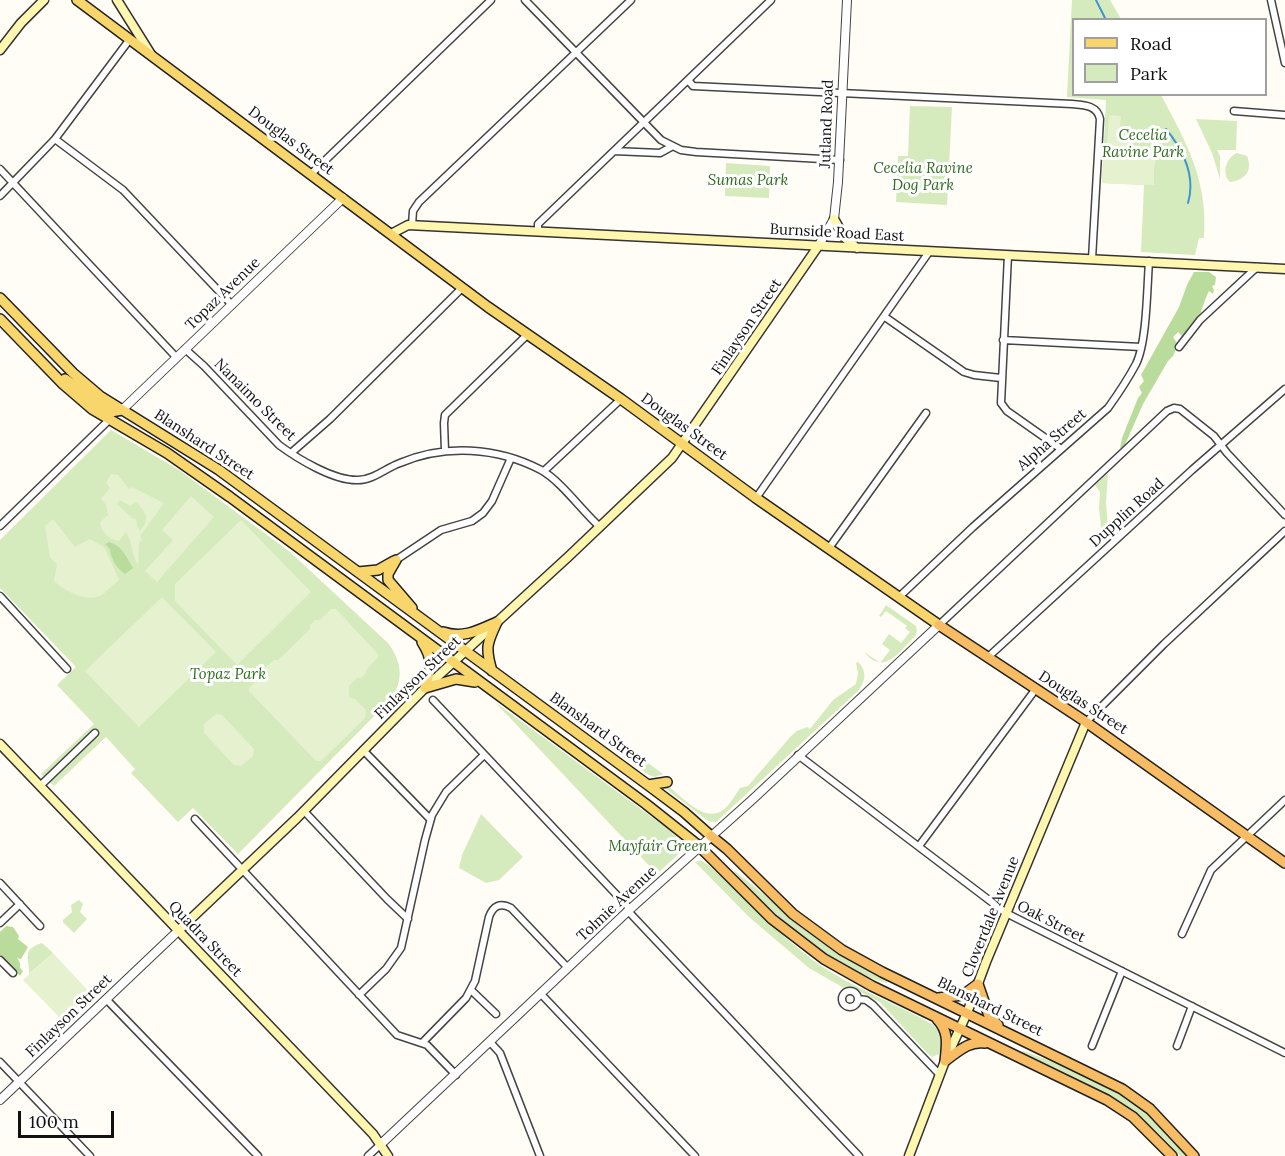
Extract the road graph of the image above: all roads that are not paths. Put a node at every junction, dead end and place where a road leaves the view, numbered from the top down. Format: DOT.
graph roads {
  1 [pos="44,0"];
  2 [pos="77,0"];
  3 [pos="491,0"];
  4 [pos="525,0"];
  5 [pos="631,0"];
  6 [pos="771,0"];
  7 [pos="847,0"];
  8 [pos="1271,0"];
  9 [pos="119,2"];
  10 [pos="130,39"];
  11 [pos="0,50"];
  12 [pos="576,52"];
  13 [pos="152,56"];
  14 [pos="1285,63"];
  15 [pos="688,80"];
  16 [pos="842,93"];
  17 [pos="1234,111"];
  18 [pos="1285,116"];
  19 [pos="644,122"];
  20 [pos="55,139"];
  21 [pos="671,147"];
  22 [pos="614,151"];
  23 [pos="840,160"];
  24 [pos="0,169"];
  25 [pos="310,175"];
  26 [pos="13,183"];
  27 [pos="0,196"];
  28 [pos="343,198"];
  29 [pos="834,219"];
  30 [pos="412,225"];
  31 [pos="538,231"];
  32 [pos="391,234"];
  33 [pos="819,245"];
  34 [pos="857,248"];
  35 [pos="929,252"];
  36 [pos="1008,255"];
  37 [pos="1092,259"];
  38 [pos="1149,261"];
  39 [pos="1257,267"];
  40 [pos="1285,269"];
  41 [pos="462,288"];
  42 [pos="0,298"];
  43 [pos="232,305"];
  44 [pos="885,317"];
  45 [pos="0,319"];
  46 [pos="527,335"];
  47 [pos="1003,340"];
  48 [pos="1179,346"];
  49 [pos="1142,347"];
  50 [pos="185,349"];
  51 [pos="176,357"];
  52 [pos="43,364"];
  53 [pos="1001,378"];
  54 [pos="1285,389"];
  55 [pos="621,399"];
  56 [pos="122,410"];
  57 [pos="926,413"];
  58 [pos="109,420"];
  59 [pos="683,444"];
  60 [pos="1221,445"];
  61 [pos="1060,449"];
  62 [pos="445,451"];
  63 [pos="291,453"];
  64 [pos="511,458"];
  65 [pos="544,471"];
  66 [pos="756,498"];
  67 [pos="1285,514"];
  68 [pos="0,526"];
  69 [pos="600,527"];
  70 [pos="1285,531"];
  71 [pos="829,548"];
  72 [pos="396,560"];
  73 [pos="358,572"];
  74 [pos="0,596"];
  75 [pos="899,597"];
  76 [pos="414,613"];
  77 [pos="497,622"];
  78 [pos="939,625"];
  79 [pos="436,629"];
  80 [pos="420,638"];
  81 [pos="465,651"];
  82 [pos="987,658"];
  83 [pos="453,662"];
  84 [pos="68,669"];
  85 [pos="492,670"];
  86 [pos="482,684"];
  87 [pos="425,688"];
  88 [pos="1035,690"];
  89 [pos="432,700"];
  90 [pos="1086,722"];
  91 [pos="95,733"];
  92 [pos="0,744"];
  93 [pos="363,750"];
  94 [pos="484,755"];
  95 [pos="798,755"];
  96 [pos="667,782"];
  97 [pos="648,785"];
  98 [pos="40,786"];
  99 [pos="1285,800"];
  100 [pos="304,811"];
  101 [pos="195,819"];
  102 [pos="430,819"];
  103 [pos="1246,835"];
  104 [pos="711,836"];
  105 [pos="699,846"];
  106 [pos="919,846"];
  107 [pos="1285,863"];
  108 [pos="242,871"];
  109 [pos="0,883"];
  110 [pos="20,904"];
  111 [pos="629,910"];
  112 [pos="1006,913"];
  113 [pos="408,919"];
  114 [pos="0,923"];
  115 [pos="40,926"];
  116 [pos="178,931"];
  117 [pos="1182,934"];
  118 [pos="0,960"];
  119 [pos="568,968"];
  120 [pos="1122,971"];
  121 [pos="13,973"];
  122 [pos="978,984"];
  123 [pos="471,990"];
  124 [pos="541,994"];
  125 [pos="359,995"];
  126 [pos="936,998"];
  127 [pos="106,999"];
  128 [pos="858,999"];
  129 [pos="1192,1006"];
  130 [pos="967,1013"];
  131 [pos="496,1014"];
  132 [pos="933,1016"];
  133 [pos="960,1029"];
  134 [pos="1003,1030"];
  135 [pos="423,1042"];
  136 [pos="490,1042"];
  137 [pos="994,1044"];
  138 [pos="1092,1046"];
  139 [pos="1177,1046"];
  140 [pos="1285,1053"];
  141 [pos="945,1061"];
  142 [pos="0,1062"];
  143 [pos="456,1075"];
  144 [pos="940,1075"];
  145 [pos="19,1082"];
  146 [pos="0,1100"];
  147 [pos="381,1144"];
  148 [pos="912,1155"];
  149 [pos="90,1156"];
  150 [pos="258,1156"];
  151 [pos="368,1156"];
  152 [pos="388,1156"];
  153 [pos="540,1156"];
  154 [pos="694,1156"];
  155 [pos="859,1156"];
  156 [pos="1172,1156"];
  157 [pos="1194,1156"];
  1 -- 11 [label="main road"];
  2 -- 10 [label="main road, Douglas Street"];
  3 -- 25 [label="street"];
  4 -- 12 [label="street"];
  5 -- 12 [label="street"];
  6 -- 15 [label="street"];
  7 -- 16 [label="street, Jutland Road"];
  8 -- 14 [label="street"];
  9 -- 13 [label="main road"];
  10 -- 13 [label="main road, Douglas Street"];
  10 -- 20 [label="street"];
  12 -- 19 [label="street"];
  12 -- 30 [label="street"];
  13 -- 25 [label="main road, Douglas Street"];
  15 -- 16 [label="street"];
  15 -- 19 [label="street"];
  16 -- 23 [label="street, Jutland Road"];
  16 -- 37 [label="street"];
  17 -- 18 [label="street"];
  19 -- 21 [label="street"];
  19 -- 22 [label="street"];
  20 -- 26 [label="street"];
  20 -- 43 [label="street"];
  21 -- 22 [label="street"];
  21 -- 23 [label="street"];
  22 -- 31 [label="street"];
  23 -- 29 [label="street, Jutland Road"];
  24 -- 26 [label="street"];
  25 -- 28 [label="main road, Douglas Street"];
  26 -- 27 [label="street"];
  26 -- 51 [label="street"];
  28 -- 32 [label="main road, Douglas Street"];
  28 -- 43 [label="street, Topaz Avenue"];
  29 -- 33 [label="street, Jutland Road"];
  29 -- 34 [label="main road"];
  30 -- 31 [label="main road, Burnside Road East"];
  30 -- 32 [label="main road, Burnside Road East"];
  31 -- 33 [label="main road, Burnside Road East"];
  32 -- 41 [label="main road, Douglas Street"];
  33 -- 34 [label="main road, Burnside Road East"];
  33 -- 59 [label="main road, Finlayson Street"];
  34 -- 35 [label="main road, Burnside Road East"];
  35 -- 36 [label="main road, Burnside Road East"];
  35 -- 44 [label="street"];
  36 -- 37 [label="main road, Burnside Road East"];
  36 -- 47 [label="street"];
  37 -- 38 [label="main road, Burnside Road East"];
  38 -- 39 [label="main road, Burnside Road East"];
  38 -- 49 [label="street, Alpha Street"];
  39 -- 40 [label="main road, Burnside Road East"];
  39 -- 48 [label="street"];
  41 -- 46 [label="main road, Douglas Street"];
  41 -- 63 [label="street"];
  42 -- 56 [label="main road, Blanshard Street"];
  43 -- 50 [label="street, Topaz Avenue"];
  44 -- 53 [label="street"];
  44 -- 66 [label="street"];
  45 -- 52 [label="main road, Blanshard Street"];
  46 -- 55 [label="main road, Douglas Street"];
  46 -- 62 [label="street"];
  47 -- 49 [label="street"];
  47 -- 53 [label="street"];
  49 -- 61 [label="street, Alpha Street"];
  50 -- 51 [label="street, Topaz Avenue"];
  50 -- 63 [label="street, Nanaimo Street"];
  51 -- 56 [label="street, Topaz Avenue"];
  52 -- 56 [label="main road"];
  52 -- 58 [label="main road, Blanshard Street"];
  53 -- 61 [label="street"];
  54 -- 60 [label="street, Dupplin Road"];
  55 -- 59 [label="main road, Douglas Street"];
  55 -- 65 [label="street"];
  56 -- 73 [label="main road, Blanshard Street"];
  57 -- 71 [label="street"];
  58 -- 68 [label="street"];
  58 -- 80 [label="main road, Blanshard Street"];
  59 -- 66 [label="main road, Douglas Street"];
  59 -- 69 [label="main road, Finlayson Street"];
  60 -- 67 [label="street"];
  60 -- 78 [label="street"];
  60 -- 82 [label="street, Dupplin Road"];
  61 -- 75 [label="street, Alpha Street"];
  62 -- 63 [label="street, Nanaimo Street"];
  62 -- 64 [label="street, Nanaimo Street"];
  64 -- 65 [label="street, Nanaimo Street"];
  64 -- 72 [label="street"];
  65 -- 69 [label="street, Nanaimo Street"];
  66 -- 71 [label="main road, Douglas Street"];
  69 -- 77 [label="main road, Finlayson Street"];
  70 -- 90 [label="street"];
  71 -- 75 [label="main road, Douglas Street"];
  72 -- 73 [label="main road"];
  72 -- 76 [label="main road"];
  73 -- 76 [label="main road, Blanshard Street"];
  74 -- 84 [label="street"];
  75 -- 78 [label="main road, Douglas Street"];
  76 -- 79 [label="main road, Blanshard Street"];
  77 -- 79 [label="main road"];
  77 -- 81 [label="main road, Finlayson Street"];
  77 -- 85 [label="main road"];
  78 -- 82 [label="highway, Douglas Street"];
  78 -- 95 [label="street, Tolmie Avenue"];
  79 -- 81 [label="main road, Blanshard Street"];
  80 -- 83 [label="main road, Blanshard Street"];
  80 -- 87 [label="main road"];
  81 -- 83 [label="main road, Finlayson Street"];
  81 -- 85 [label="main road, Blanshard Street"];
  82 -- 88 [label="highway, Douglas Street"];
  83 -- 86 [label="main road, Blanshard Street"];
  83 -- 87 [label="main road, Finlayson Street"];
  85 -- 97 [label="main road, Blanshard Street"];
  86 -- 87 [label="main road"];
  86 -- 105 [label="main road, Blanshard Street"];
  87 -- 93 [label="main road, Finlayson Street"];
  88 -- 90 [label="highway, Douglas Street"];
  88 -- 106 [label="street"];
  89 -- 94 [label="street"];
  90 -- 103 [label="highway, Douglas Street"];
  90 -- 112 [label="main road, Cloverdale Avenue"];
  91 -- 98 [label="street"];
  92 -- 98 [label="main road, Quadra Street"];
  93 -- 100 [label="main road, Finlayson Street"];
  93 -- 102 [label="street"];
  94 -- 102 [label="street"];
  94 -- 111 [label="street"];
  95 -- 104 [label="street, Tolmie Avenue"];
  95 -- 106 [label="street, Oak Street"];
  96 -- 97 [label="main road"];
  97 -- 104 [label="main road, Blanshard Street"];
  98 -- 116 [label="main road, Quadra Street"];
  99 -- 103 [label="street"];
  100 -- 108 [label="main road, Finlayson Street"];
  100 -- 113 [label="street"];
  101 -- 108 [label="street"];
  102 -- 113 [label="street"];
  103 -- 107 [label="highway, Douglas Street"];
  103 -- 117 [label="street"];
  104 -- 105 [label="street, Tolmie Avenue"];
  104 -- 126 [label="highway, Blanshard Street"];
  105 -- 111 [label="street, Tolmie Avenue"];
  105 -- 132 [label="highway, Blanshard Street"];
  106 -- 112 [label="street, Oak Street"];
  108 -- 116 [label="main road, Finlayson Street"];
  108 -- 125 [label="street"];
  109 -- 110 [label="street"];
  110 -- 114 [label="street"];
  110 -- 115 [label="street"];
  111 -- 119 [label="street, Tolmie Avenue"];
  111 -- 155 [label="street"];
  112 -- 120 [label="street, Oak Street"];
  112 -- 122 [label="main road, Cloverdale Avenue"];
  113 -- 125 [label="street"];
  116 -- 127 [label="street, Finlayson Street"];
  116 -- 147 [label="main road, Quadra Street"];
  118 -- 121 [label="street"];
  119 -- 123 [label="street"];
  119 -- 124 [label="street, Tolmie Avenue"];
  120 -- 129 [label="street, Oak Street"];
  120 -- 138 [label="street"];
  122 -- 126 [label="highway"];
  122 -- 130 [label="main road, Cloverdale Avenue"];
  122 -- 134 [label="highway"];
  123 -- 131 [label="street"];
  123 -- 135 [label="street"];
  124 -- 136 [label="street, Tolmie Avenue"];
  124 -- 154 [label="street"];
  125 -- 135 [label="street"];
  126 -- 130 [label="highway, Blanshard Street"];
  127 -- 145 [label="street, Finlayson Street"];
  127 -- 150 [label="street"];
  128 -- 144 [label="street"];
  129 -- 139 [label="street"];
  129 -- 140 [label="street, Oak Street"];
  130 -- 133 [label="main road, Cloverdale Avenue"];
  130 -- 134 [label="highway, Blanshard Street"];
  132 -- 133 [label="highway, Blanshard Street"];
  132 -- 141 [label="highway"];
  133 -- 137 [label="highway, Blanshard Street"];
  133 -- 141 [label="main road, Cloverdale Avenue"];
  134 -- 157 [label="highway, Blanshard Street"];
  135 -- 143 [label="street"];
  136 -- 143 [label="street, Tolmie Avenue"];
  136 -- 153 [label="street"];
  137 -- 141 [label="highway"];
  137 -- 156 [label="highway, Blanshard Street"];
  141 -- 144 [label="main road, Cloverdale Avenue"];
  142 -- 145 [label="street"];
  143 -- 147 [label="street, Tolmie Avenue"];
  144 -- 148 [label="main road, Cloverdale Avenue"];
  145 -- 146 [label="street, Finlayson Street"];
  145 -- 149 [label="street"];
  147 -- 151 [label="street, Tolmie Avenue"];
  147 -- 152 [label="main road, Quadra Street"];
}
